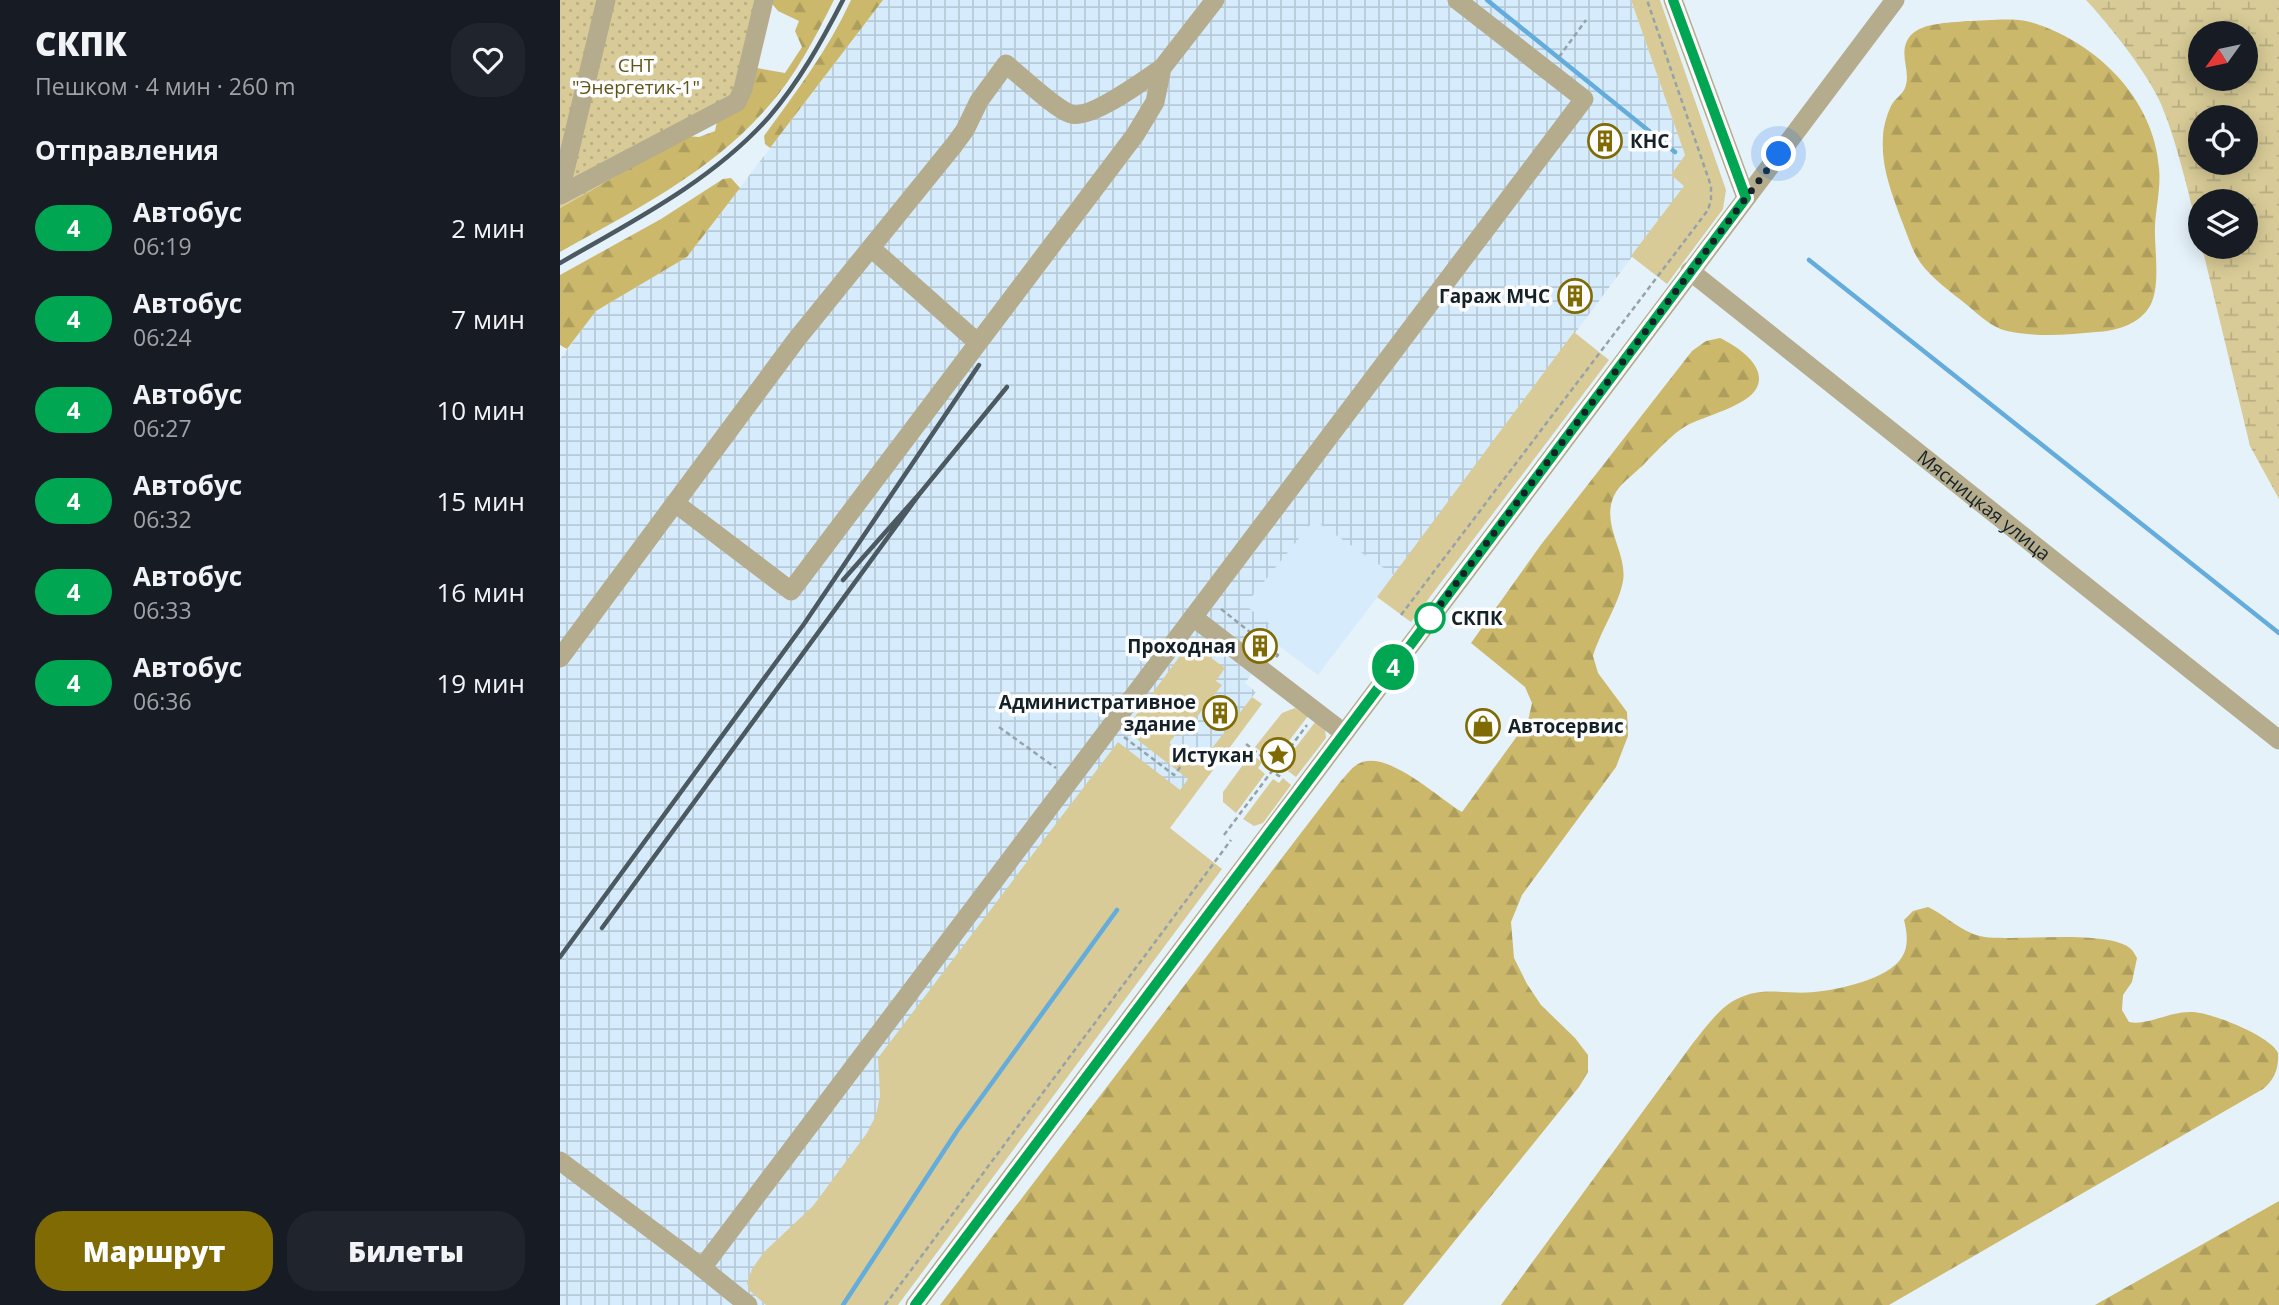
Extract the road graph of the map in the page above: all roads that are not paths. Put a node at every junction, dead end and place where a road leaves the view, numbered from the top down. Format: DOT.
graph roads {
  1 [pos="606,0"];
  2 [pos="764,0"];
  3 [pos="1215,0"];
  4 [pos="1457,0"];
  5 [pos="1674,0"];
  6 [pos="1895,0"];
  7 [pos="1162,68"];
  8 [pos="560,193"];
  9 [pos="1746,198"];
  10 [pos="870,248"];
  11 [pos="1690,271"];
  12 [pos="976,342"];
  13 [pos="676,503"];
  14 [pos="1193,617"];
  15 [pos="560,658"];
  16 [pos="1344,733"];
  17 [pos="2279,740"];
  18 [pos="560,1161"];
  19 [pos="702,1268"];
  20 [pos="748,1305"];
  21 [pos="915,1305"];
  1 -- 8 [label="street"];
  2 -- 8 [label="street"];
  3 -- 7 [label="street"];
  4 -- 14 [label="street"];
  5 -- 9 [label="street"];
  6 -- 9 [label="street"];
  7 -- 10 [label="street"];
  7 -- 12 [label="street"];
  9 -- 11 [label="street"];
  10 -- 12 [label="street"];
  10 -- 13 [label="street"];
  11 -- 16 [label="street"];
  11 -- 17 [label="street, Мясницкая улица"];
  12 -- 13 [label="street"];
  13 -- 15 [label="street"];
  14 -- 16 [label="street"];
  14 -- 19 [label="street"];
  16 -- 21 [label="street"];
  18 -- 19 [label="street"];
  19 -- 20 [label="street"];
}
